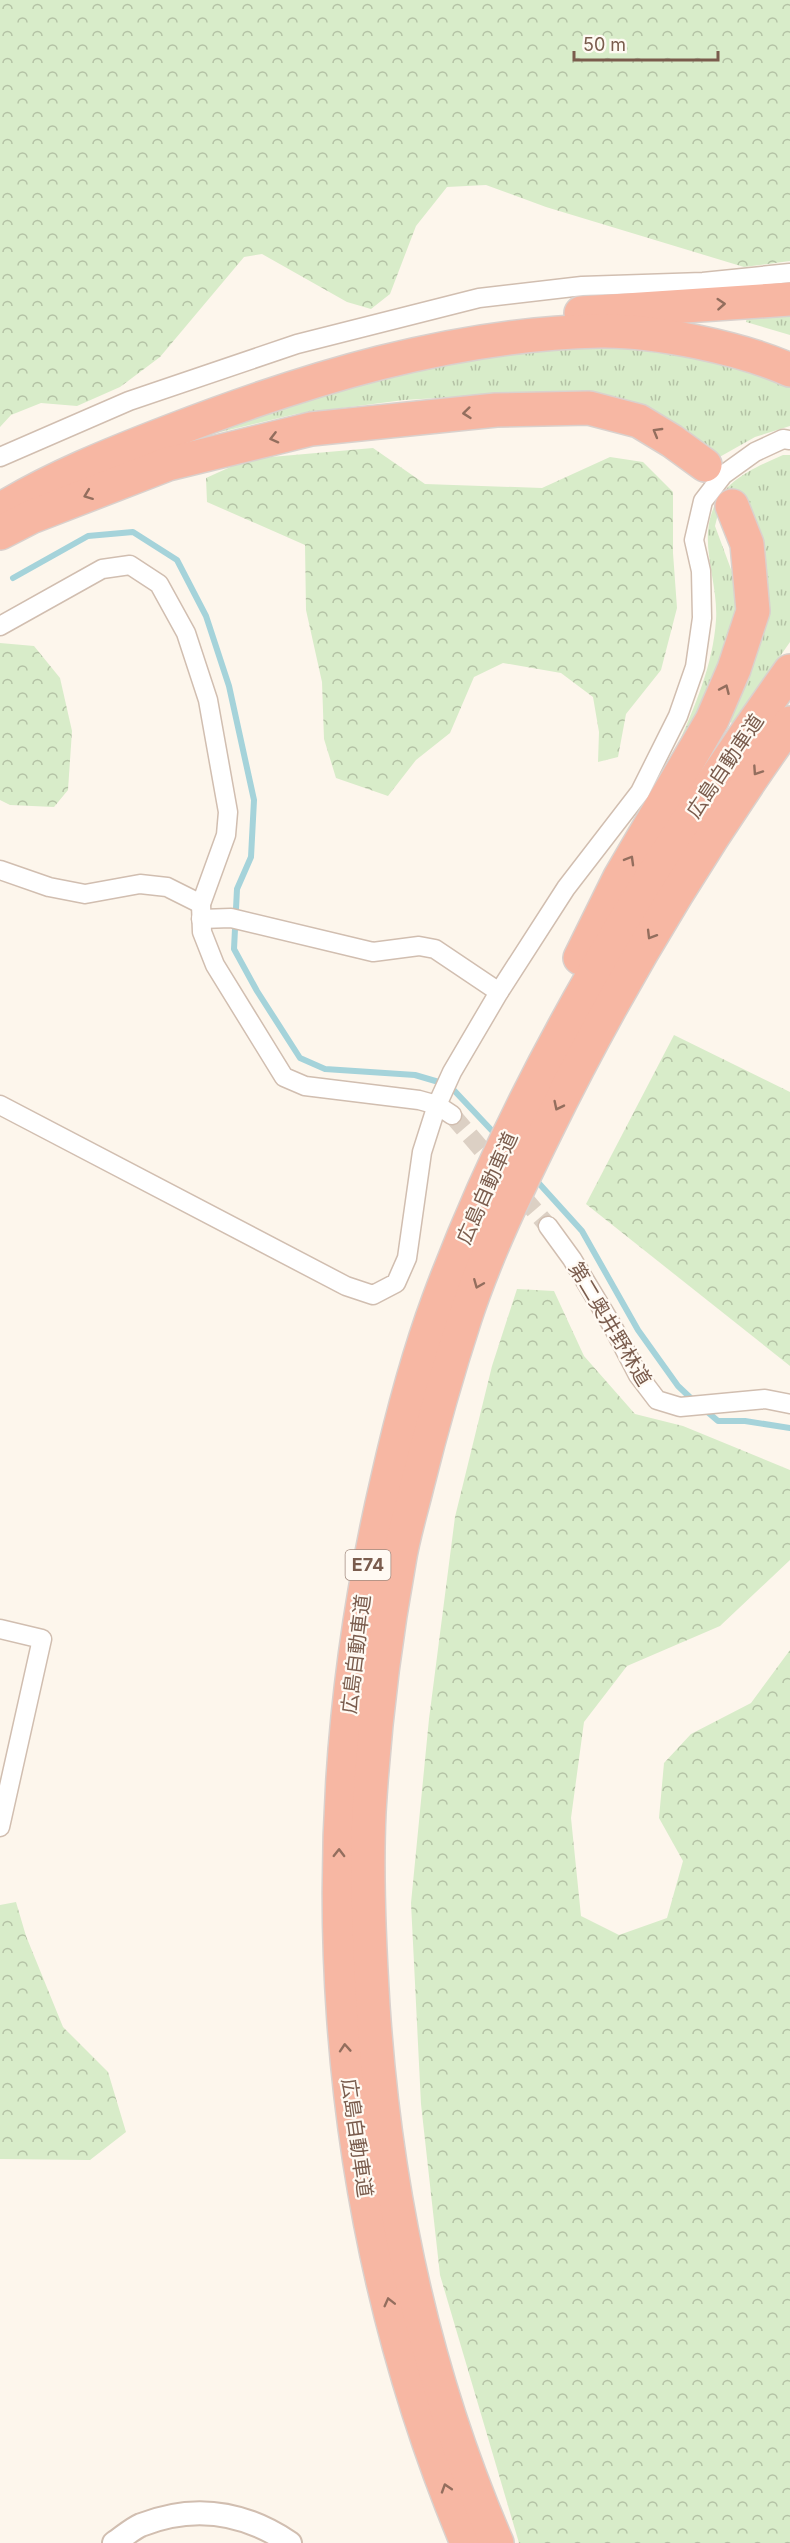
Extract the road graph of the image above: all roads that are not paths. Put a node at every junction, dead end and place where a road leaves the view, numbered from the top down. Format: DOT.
graph roads {
  1 [pos="790,273"];
  2 [pos="790,299"];
  3 [pos="603,311"];
  4 [pos="790,353"];
  5 [pos="790,370"];
  6 [pos="790,440"];
  7 [pos="0,457"];
  8 [pos="705,465"];
  9 [pos="0,489"];
  10 [pos="732,506"];
  11 [pos="0,510"];
  12 [pos="0,533"];
  13 [pos="0,626"];
  14 [pos="790,671"];
  15 [pos="790,723"];
  16 [pos="0,870"];
  17 [pos="201,912"];
  18 [pos="499,992"];
  19 [pos="437,1105"];
  20 [pos="0,1106"];
  21 [pos="452,1115"];
  22 [pos="487,1181"];
  23 [pos="548,1226"];
  24 [pos="790,1404"];
  25 [pos="0,1629"];
  26 [pos="0,1827"];
  27 [pos="114,2543"];
  28 [pos="290,2543"];
  29 [pos="467,2543"];
  30 [pos="497,2543"];
  1 -- 7 [label="street"];
  3 -- 2 [label="highway, one-way"];
  3 -- 4 [label="highway"];
  3 -- 9 [label="highway"];
  5 -- 11 [label="highway"];
  6 -- 18 [label="street"];
  8 -- 12 [label="highway, one-way"];
  22 -- 10 [label="highway, one-way"];
  13 -- 17 [label="street"];
  14 -- 22 [label="highway, 広島自動車道 / E74"];
  15 -- 30 [label="highway, 広島自動車道 / E74, one-way"];
  16 -- 17 [label="street"];
  17 -- 18 [label="street"];
  17 -- 19 [label="street"];
  18 -- 19 [label="street"];
  19 -- 20 [label="street"];
  19 -- 21 [label="street"];
  29 -- 22 [label="highway, 広島自動車道 / E74, one-way"];
  23 -- 24 [label="street, 第二奥井野林道"];
  25 -- 26 [label="street"];
  27 -- 28 [label="street"];
}
